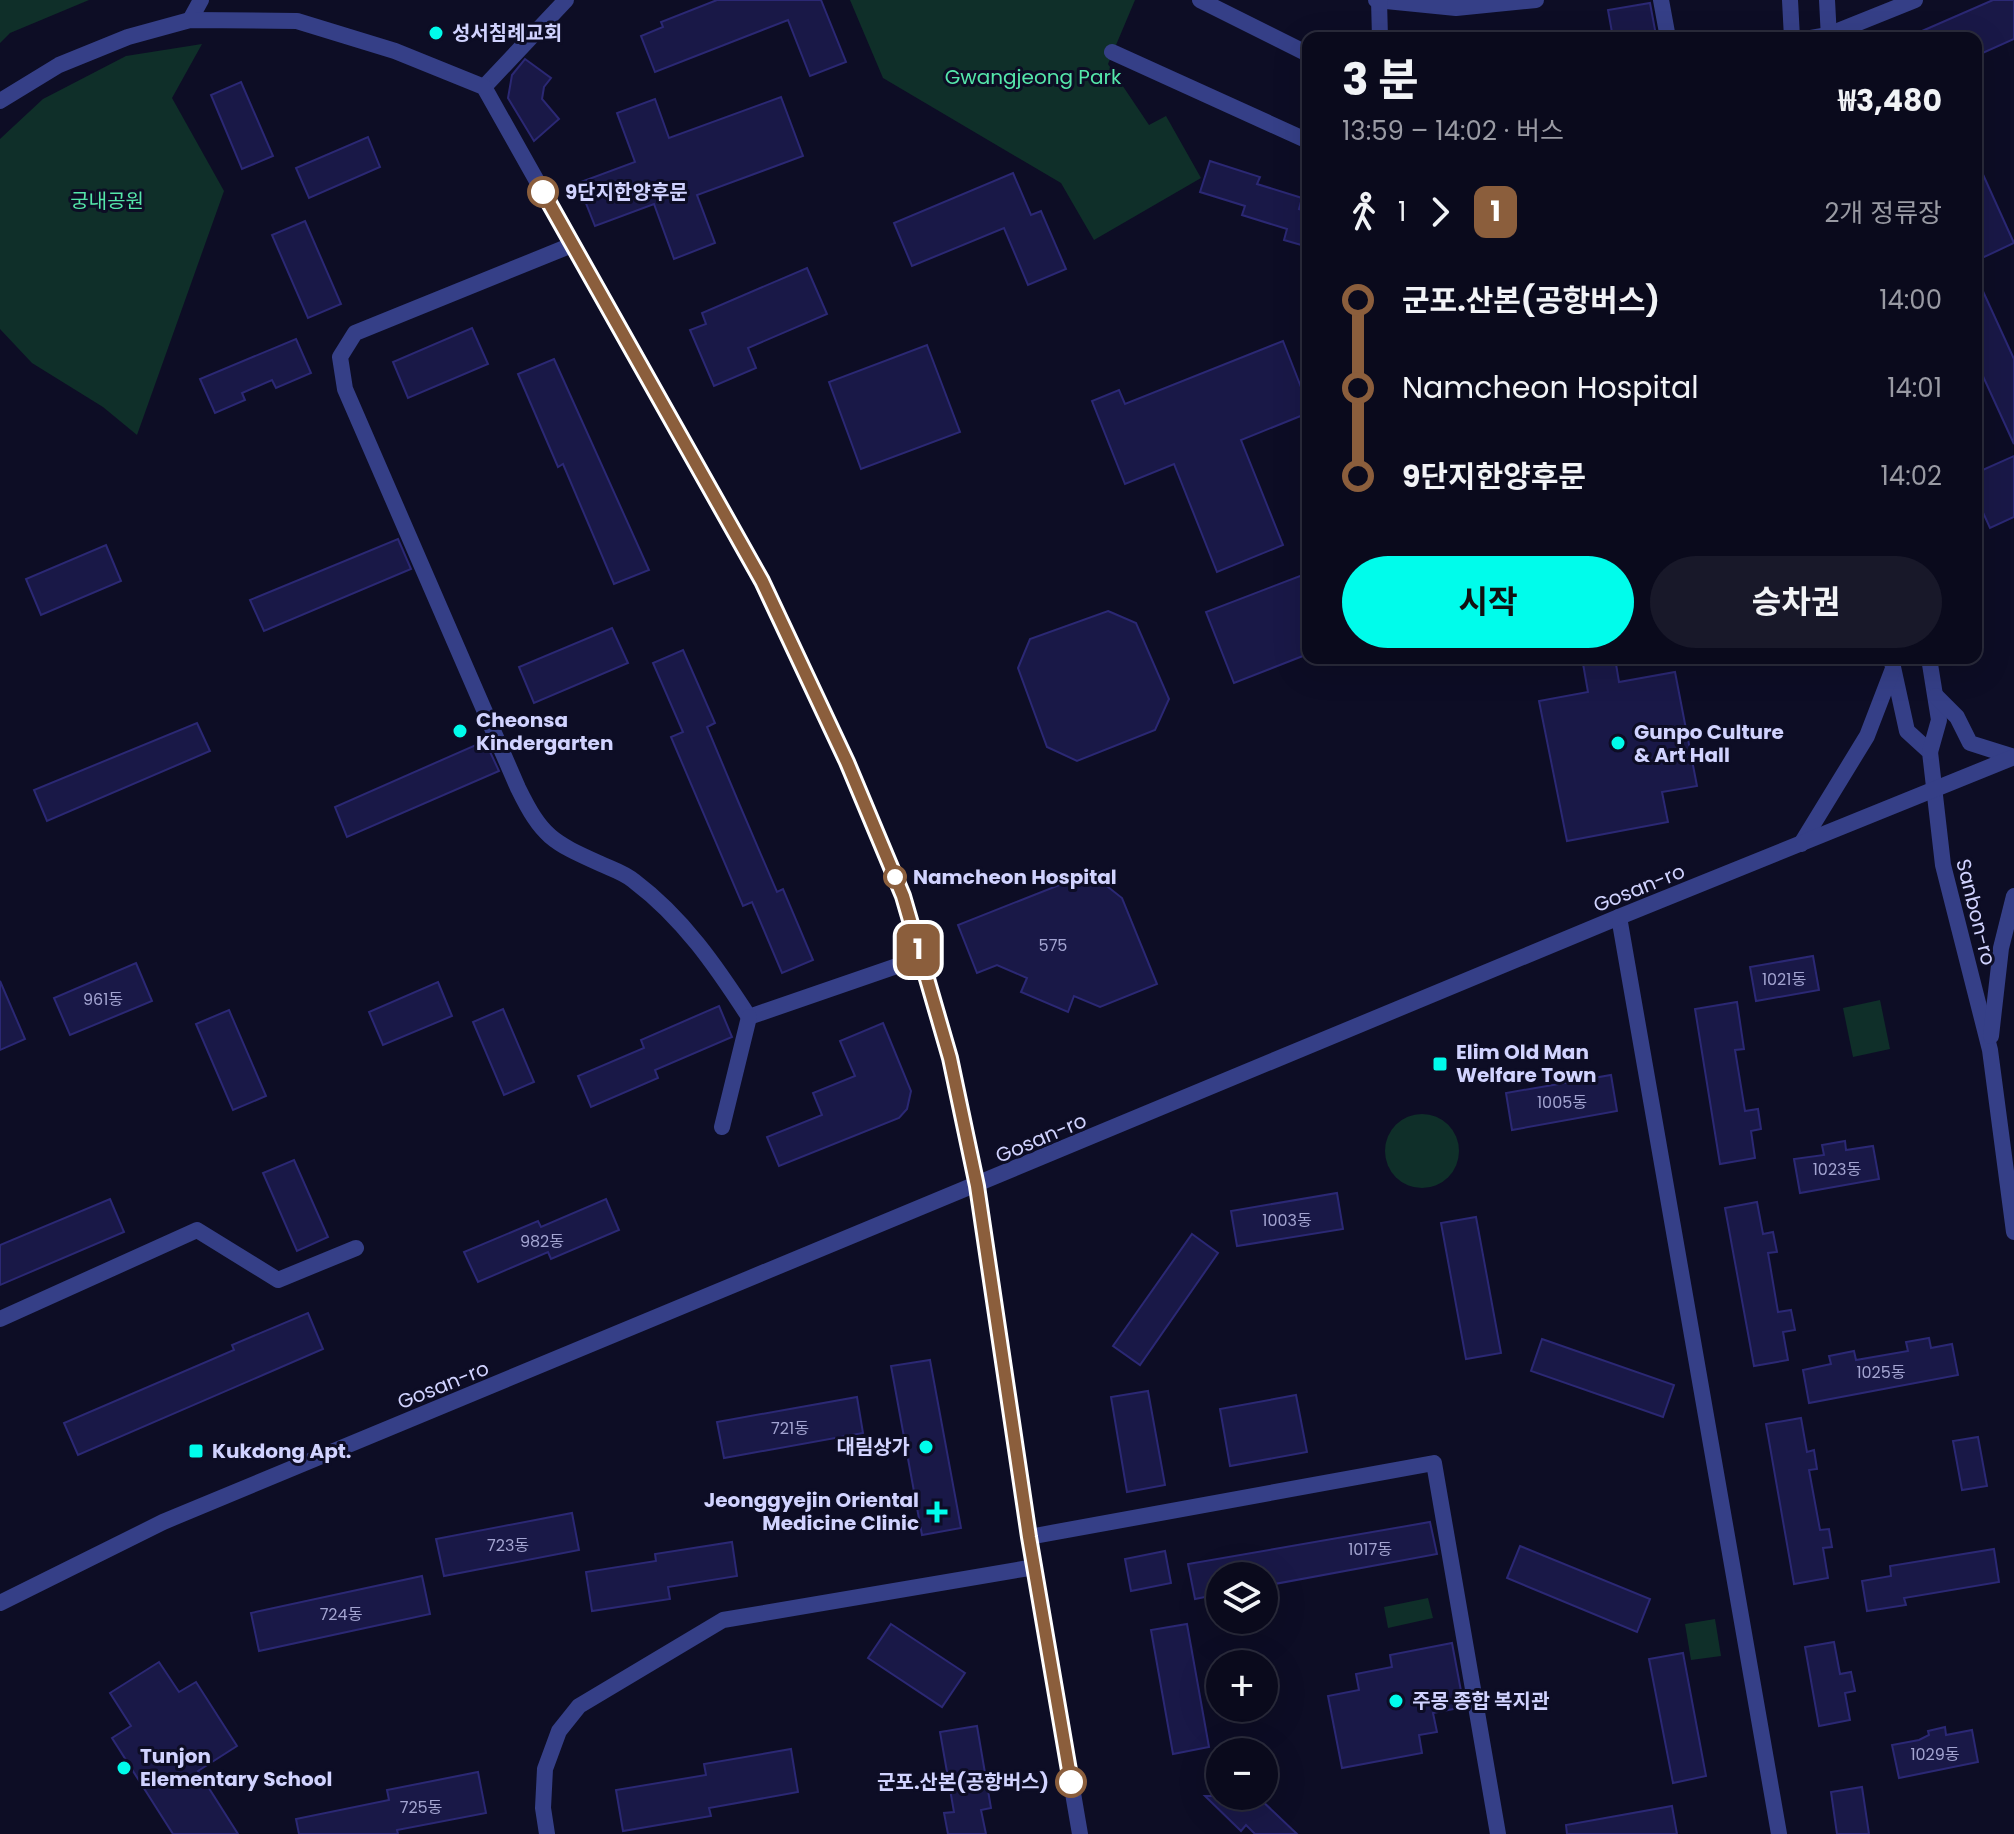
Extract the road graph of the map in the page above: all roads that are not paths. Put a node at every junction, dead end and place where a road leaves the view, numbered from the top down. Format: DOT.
graph roads {
  1 [pos="201,0"];
  2 [pos="566,0"];
  3 [pos="1200,0"];
  4 [pos="1378,0"];
  5 [pos="1536,0"];
  6 [pos="1661,0"];
  7 [pos="1790,0"];
  8 [pos="1827,0"];
  9 [pos="1915,0"];
  10 [pos="190,20"];
  11 [pos="1380,32"];
  12 [pos="1667,32"];
  13 [pos="1792,32"];
  14 [pos="1828,32"];
  15 [pos="1840,32"];
  16 [pos="1302,51"];
  17 [pos="1112,52"];
  18 [pos="484,87"];
  19 [pos="0,101"];
  20 [pos="1302,138"];
  21 [pos="572,245"];
  22 [pos="1892,664"];
  23 [pos="1930,664"];
  24 [pos="1936,696"];
  25 [pos="1930,752"];
  26 [pos="2014,757"];
  27 [pos="1935,787"];
  28 [pos="1801,844"];
  29 [pos="2014,896"];
  30 [pos="1619,917"];
  31 [pos="920,958"];
  32 [pos="749,1017"];
  33 [pos="1990,1050"];
  34 [pos="722,1127"];
  35 [pos="977,1186"];
  36 [pos="2014,1232"];
  37 [pos="356,1248"];
  38 [pos="0,1319"];
  39 [pos="1029,1537"];
  40 [pos="1035,1567"];
  41 [pos="0,1603"];
  42 [pos="547,1834"];
  43 [pos="1080,1834"];
  44 [pos="1498,1834"];
  45 [pos="1779,1834"];
  1 -- 10 [label="street"];
  2 -- 18 [label="street"];
  3 -- 16 [label="street"];
  4 -- 5 [label="street"];
  4 -- 11 [label="street"];
  6 -- 12 [label="street"];
  7 -- 13 [label="street"];
  8 -- 14 [label="street"];
  9 -- 15 [label="street"];
  10 -- 18 [label="street"];
  10 -- 19 [label="street"];
  17 -- 20 [label="street"];
  18 -- 21 [label="street"];
  21 -- 31 [label="street"];
  21 -- 32 [label="street"];
  22 -- 25 [label="street"];
  22 -- 28 [label="street"];
  23 -- 24 [label="street"];
  24 -- 25 [label="street"];
  24 -- 26 [label="street"];
  25 -- 27 [label="street, Sanbon-ro"];
  26 -- 27 [label="street, Gosan-ro"];
  27 -- 28 [label="street, Gosan-ro"];
  27 -- 33 [label="street, Sanbon-ro"];
  28 -- 30 [label="street, Gosan-ro"];
  29 -- 33 [label="street"];
  30 -- 35 [label="street, Gosan-ro"];
  30 -- 45 [label="street"];
  31 -- 32 [label="street"];
  31 -- 35 [label="street"];
  32 -- 34 [label="street"];
  33 -- 36 [label="street, Sanbon-ro"];
  35 -- 39 [label="street"];
  35 -- 41 [label="street, Gosan-ro"];
  37 -- 38 [label="street"];
  39 -- 40 [label="street"];
  39 -- 44 [label="street"];
  40 -- 42 [label="street"];
  40 -- 43 [label="street"];
}
